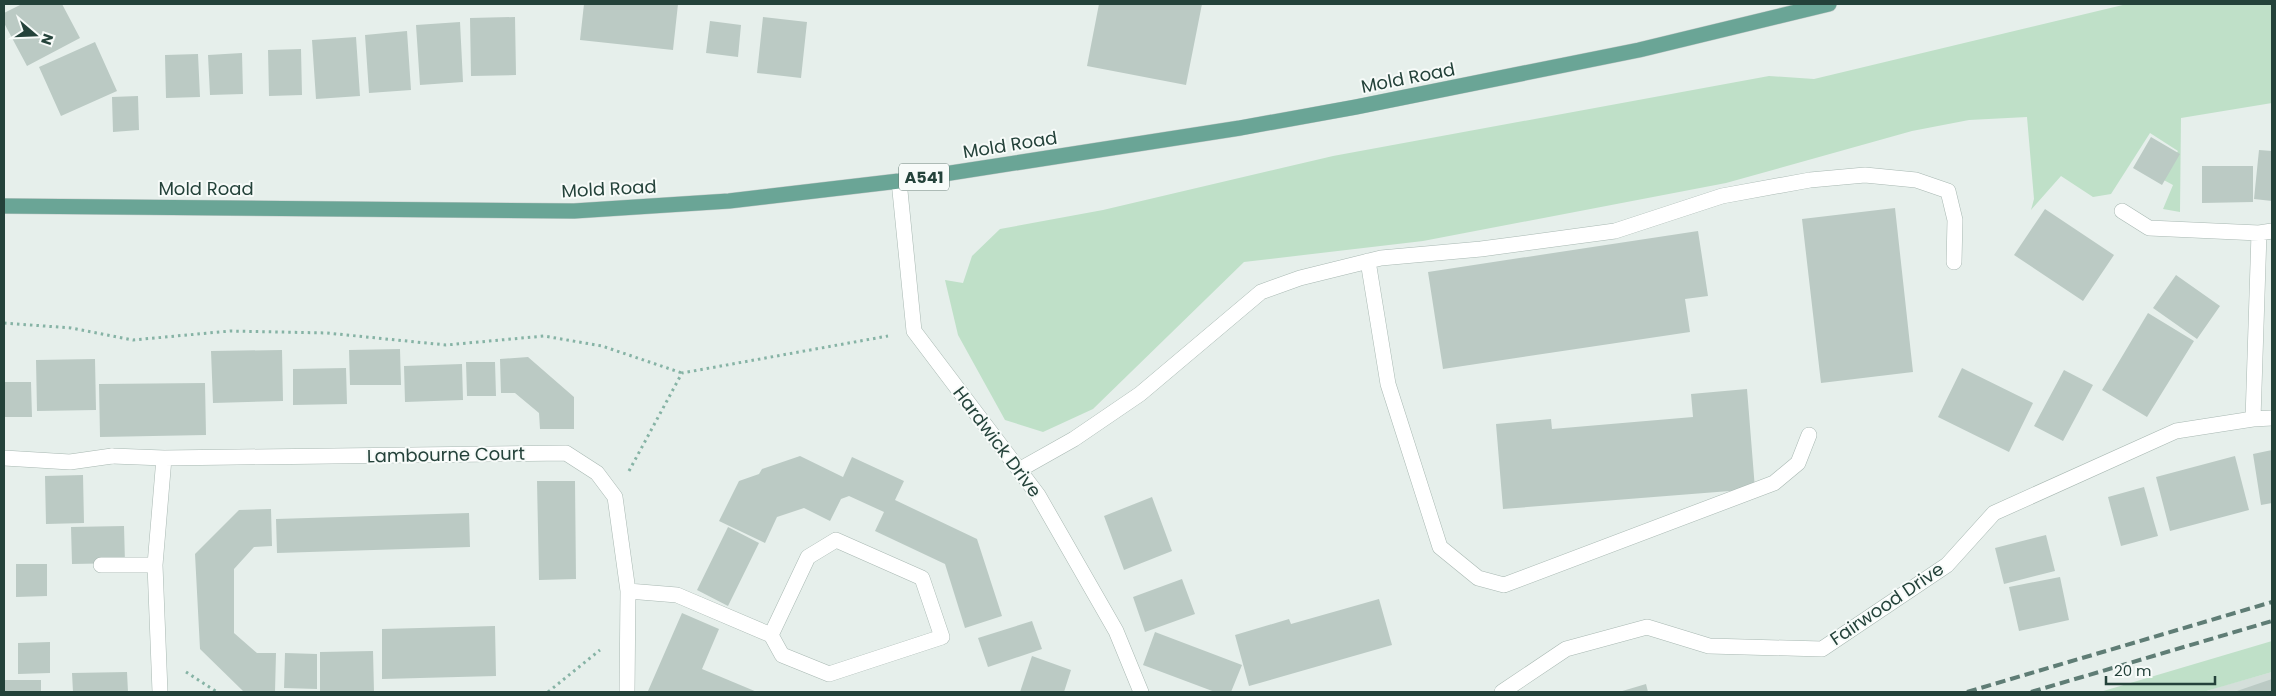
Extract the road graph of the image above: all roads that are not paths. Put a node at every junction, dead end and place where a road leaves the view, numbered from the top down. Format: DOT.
graph roads {
  1 [pos="1829,4"];
  2 [pos="899,181"];
  3 [pos="4,206"];
  4 [pos="2122,211"];
  5 [pos="2266,232"];
  6 [pos="1368,262"];
  7 [pos="1954,262"];
  8 [pos="2272,418"];
  9 [pos="2252,419"];
  10 [pos="1809,435"];
  11 [pos="4,458"];
  12 [pos="164,458"];
  13 [pos="1019,470"];
  14 [pos="101,565"];
  15 [pos="155,565"];
  16 [pos="628,590"];
  17 [pos="771,635"];
  18 [pos="160,692"];
  19 [pos="627,692"];
  20 [pos="1141,692"];
  21 [pos="1502,692"];
  1 -- 2 [label="main road, Mold Road / A541"];
  2 -- 3 [label="main road, Mold Road / A541"];
  2 -- 13 [label="street, Hardwick Drive"];
  4 -- 5 [label="street"];
  5 -- 9 [label="street"];
  6 -- 7 [label="street"];
  6 -- 10 [label="street"];
  6 -- 13 [label="street"];
  8 -- 9 [label="street, Fairwood Drive"];
  9 -- 21 [label="street, Fairwood Drive"];
  11 -- 12 [label="street, Lambourne Court"];
  12 -- 15 [label="street"];
  12 -- 16 [label="street, Lambourne Court"];
  13 -- 20 [label="street, Hardwick Drive"];
  14 -- 15 [label="street"];
  15 -- 18 [label="street"];
  16 -- 17 [label="street"];
  16 -- 19 [label="street, Lambourne Court"];
  17 -- 17 [label="street"];
}
